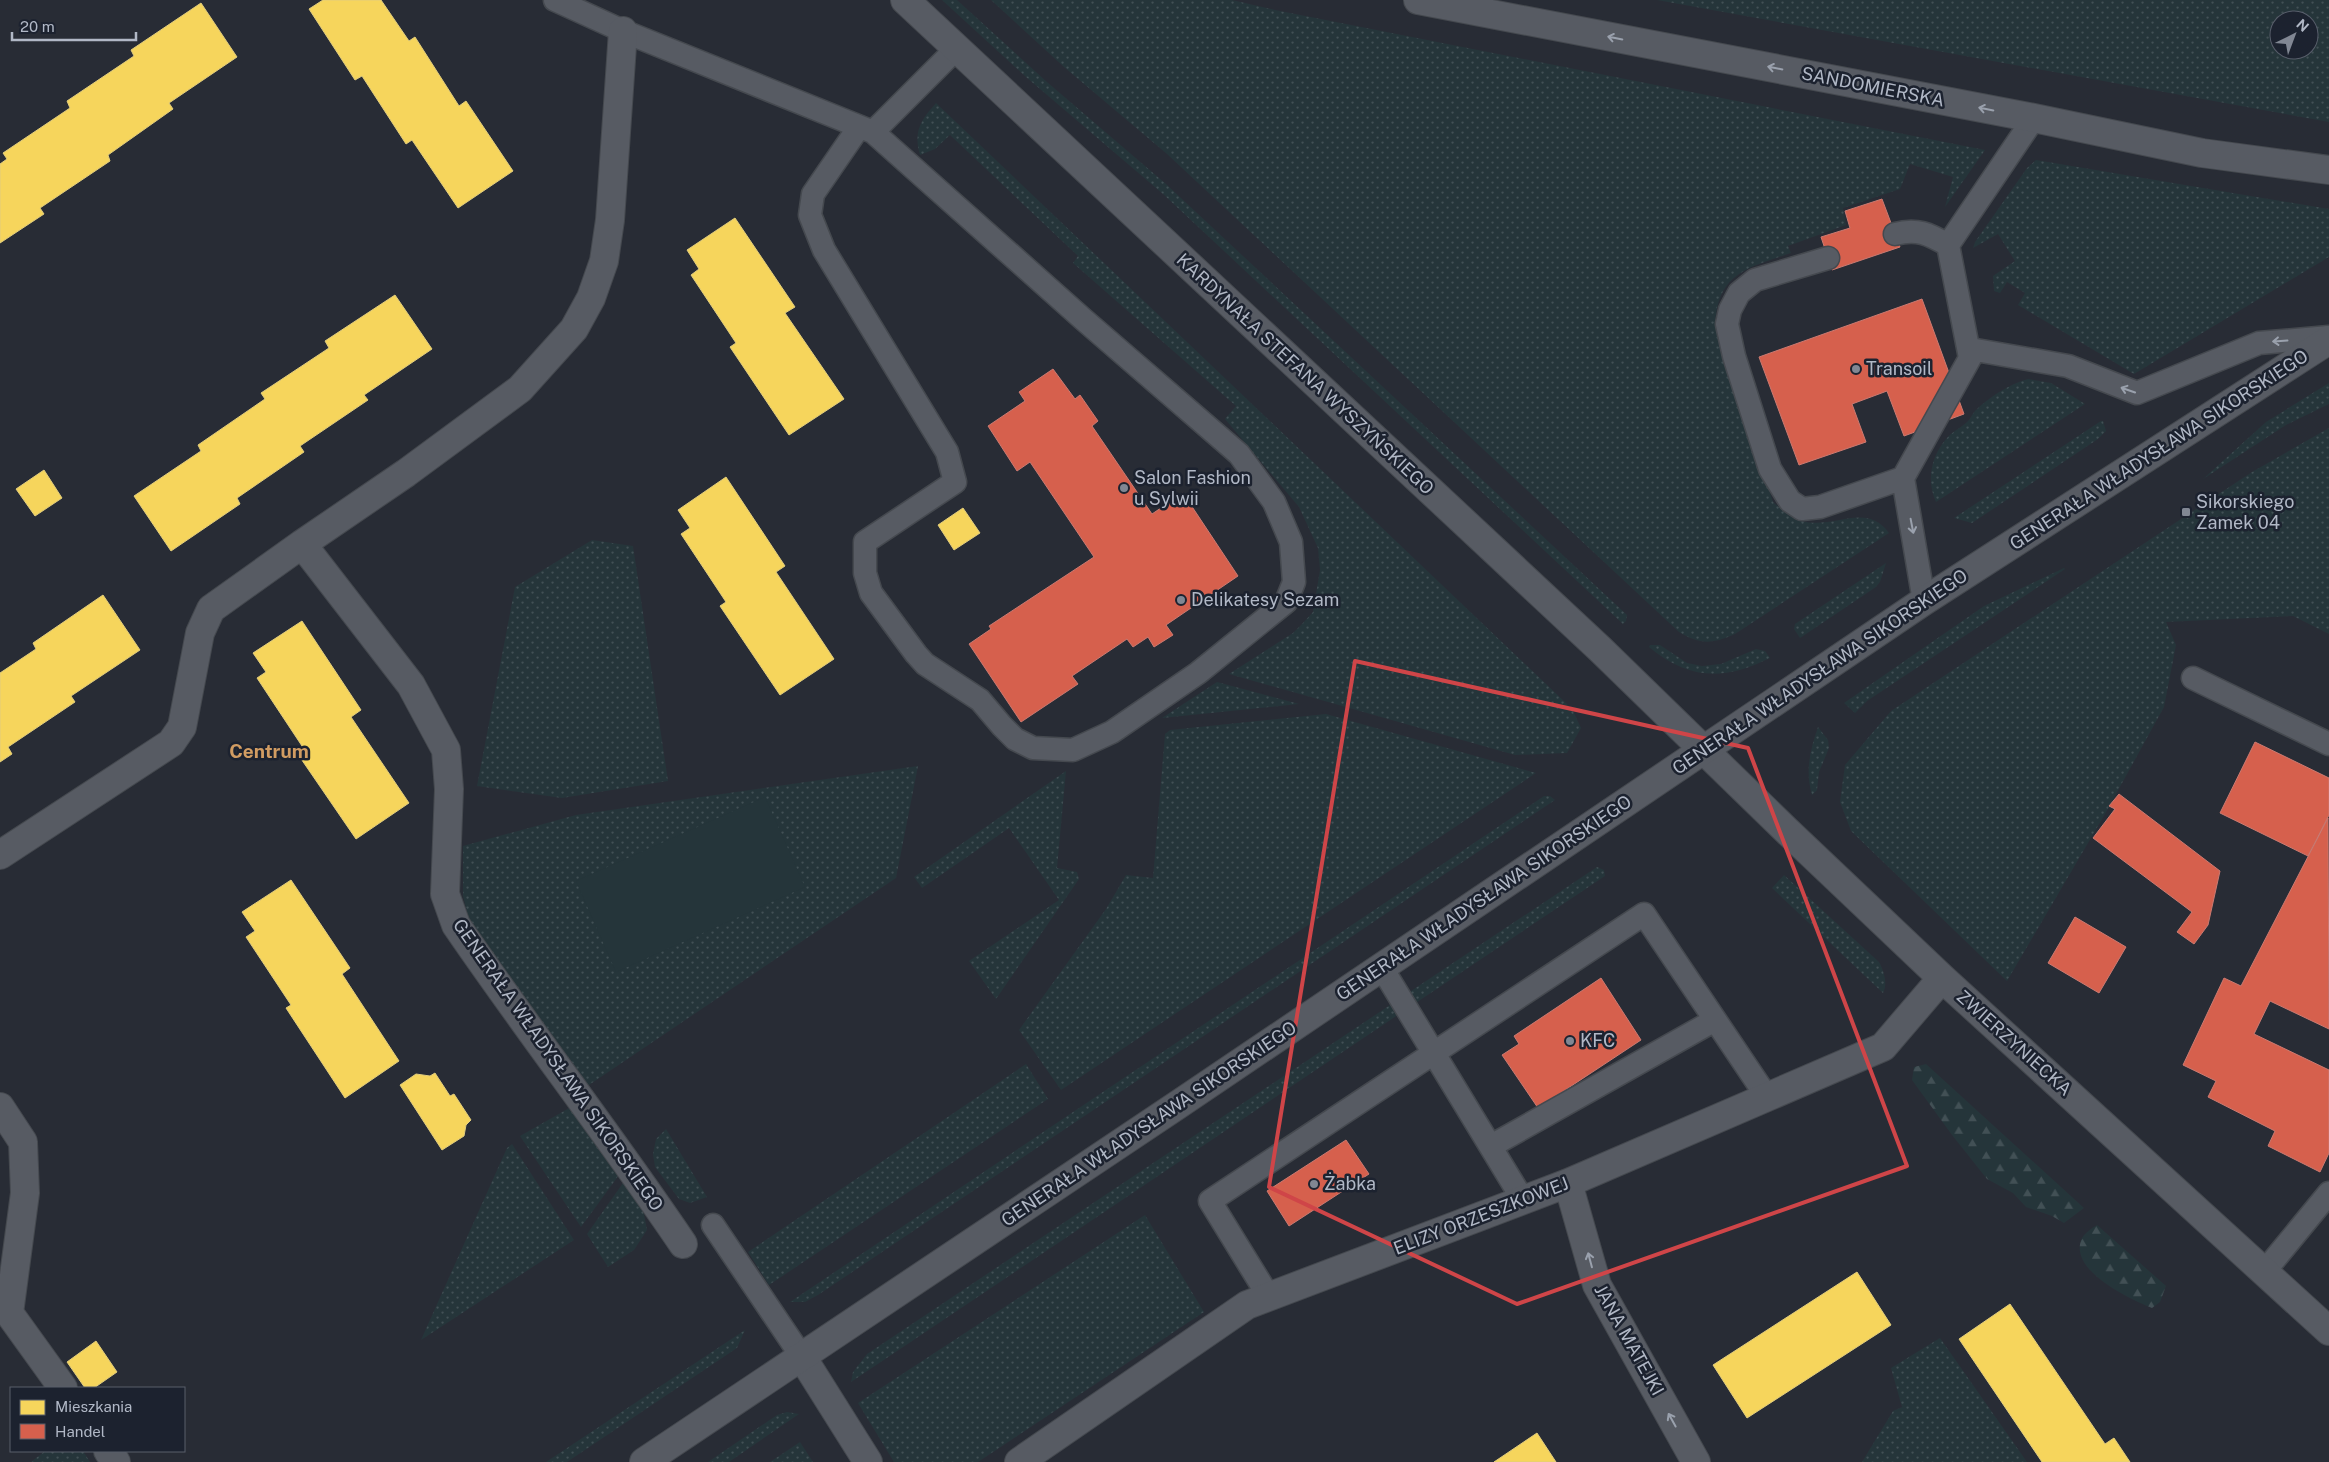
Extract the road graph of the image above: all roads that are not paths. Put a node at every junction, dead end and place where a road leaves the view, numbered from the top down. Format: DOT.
graph roads {
  1 [pos="555,0"];
  2 [pos="904,0"];
  3 [pos="1418,0"];
  4 [pos="624,31"];
  5 [pos="956,49"];
  6 [pos="2034,118"];
  7 [pos="866,129"];
  8 [pos="2329,170"];
  9 [pos="1895,234"];
  10 [pos="1948,245"];
  11 [pos="1828,258"];
  12 [pos="2329,339"];
  13 [pos="1970,349"];
  14 [pos="1903,478"];
  15 [pos="302,544"];
  16 [pos="1924,601"];
  17 [pos="2193,678"];
  18 [pos="2329,744"];
  19 [pos="1704,750"];
  20 [pos="0,855"];
  21 [pos="1382,968"];
  22 [pos="1942,978"];
  23 [pos="1715,1020"];
  24 [pos="1435,1052"];
  25 [pos="1767,1097"];
  26 [pos="0,1107"];
  27 [pos="1491,1146"];
  28 [pos="1568,1183"];
  29 [pos="2329,1193"];
  30 [pos="1523,1200"];
  31 [pos="713,1224"];
  32 [pos="683,1244"];
  33 [pos="2264,1272"];
  34 [pos="1269,1297"];
  35 [pos="2329,1331"];
  36 [pos="802,1357"];
  37 [pos="62,1387"];
  38 [pos="644,1462"];
  39 [pos="868,1462"];
  40 [pos="1019,1462"];
  41 [pos="1696,1462"];
  1 -- 4 [label="lane"];
  2 -- 5 [label="street, KARDYNAŁA STEFANA WYSZYŃSKIEGO"];
  6 -- 3 [label="street, SANDOMIERSKA, one-way"];
  4 -- 7 [label="lane"];
  4 -- 15 [label="street"];
  5 -- 7 [label="lane"];
  5 -- 19 [label="street, KARDYNAŁA STEFANA WYSZYŃSKIEGO"];
  6 -- 8 [label="street, SANDOMIERSKA"];
  6 -- 10 [label="lane"];
  7 -- 7 [label="lane"];
  9 -- 10 [label="lane"];
  10 -- 13 [label="lane"];
  11 -- 14 [label="lane"];
  12 -- 13 [label="lane, one-way"];
  12 -- 16 [label="street, GENERAŁA WŁADYSŁAWA SIKORSKIEGO"];
  13 -- 14 [label="lane"];
  14 -- 16 [label="lane, one-way"];
  15 -- 20 [label="street"];
  15 -- 32 [label="street, GENERAŁA WŁADYSŁAWA SIKORSKIEGO"];
  16 -- 19 [label="street, GENERAŁA WŁADYSŁAWA SIKORSKIEGO"];
  17 -- 18 [label="lane"];
  19 -- 21 [label="street, GENERAŁA WŁADYSŁAWA SIKORSKIEGO"];
  19 -- 22 [label="street, ZWIERZYNIECKA"];
  21 -- 24 [label="lane"];
  21 -- 36 [label="street, GENERAŁA WŁADYSŁAWA SIKORSKIEGO"];
  22 -- 25 [label="street, ELIZY ORZESZKOWEJ"];
  22 -- 33 [label="street, ZWIERZYNIECKA"];
  23 -- 24 [label="lane"];
  23 -- 25 [label="lane"];
  23 -- 27 [label="lane"];
  24 -- 27 [label="lane"];
  24 -- 34 [label="lane"];
  25 -- 28 [label="street, ELIZY ORZESZKOWEJ"];
  26 -- 37 [label="street"];
  27 -- 30 [label="lane"];
  28 -- 30 [label="street, ELIZY ORZESZKOWEJ"];
  41 -- 28 [label="street, JANA MATEJKI, one-way"];
  29 -- 33 [label="lane"];
  30 -- 34 [label="street, ELIZY ORZESZKOWEJ"];
  31 -- 36 [label="lane"];
  33 -- 35 [label="street, ZWIERZYNIECKA"];
  34 -- 40 [label="street, ELIZY ORZESZKOWEJ"];
  36 -- 38 [label="street, GENERAŁA WŁADYSŁAWA SIKORSKIEGO"];
  36 -- 39 [label="street"];
}
